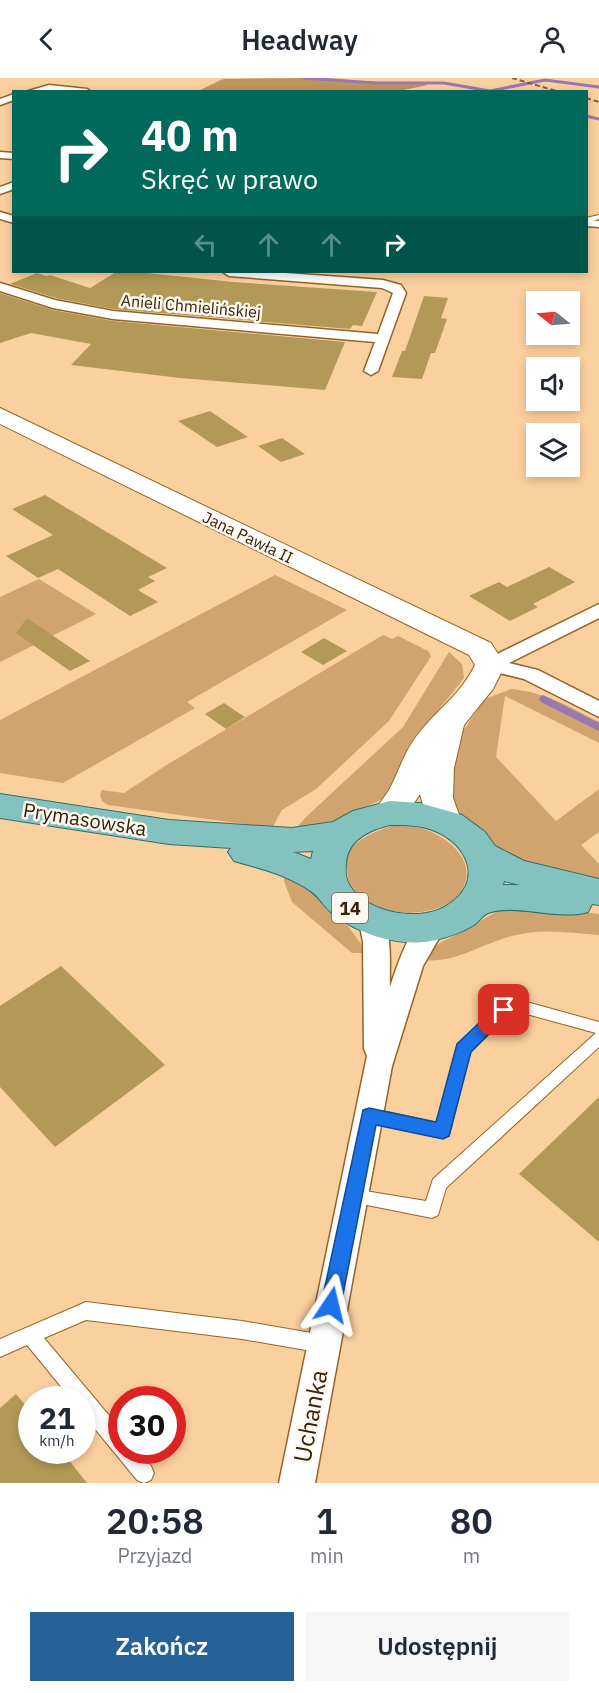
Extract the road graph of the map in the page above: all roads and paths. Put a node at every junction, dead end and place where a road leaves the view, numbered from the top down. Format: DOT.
graph roads {
  1 [pos="36,90"];
  2 [pos="66,90"];
  3 [pos="242,273"];
  4 [pos="0,287"];
  5 [pos="383,339"];
  6 [pos="371,371"];
  7 [pos="0,415"];
  8 [pos="599,610"];
  9 [pos="490,665"];
  10 [pos="599,710"];
  11 [pos="449,722"];
  12 [pos="0,806"];
  13 [pos="390,813"];
  14 [pos="444,820"];
  15 [pos="169,832"];
  16 [pos="344,832"];
  17 [pos="483,855"];
  18 [pos="331,886"];
  19 [pos="599,892"];
  20 [pos="478,901"];
  21 [pos="599,904"];
  22 [pos="372,921"];
  23 [pos="433,926"];
  24 [pos="599,1028"];
  25 [pos="599,1038"];
  26 [pos="378,1066"];
  27 [pos="369,1116"];
  28 [pos="352,1196"];
  29 [pos="30,1335"];
  30 [pos="324,1344"];
  31 [pos="0,1348"];
  32 [pos="108,1429"];
  33 [pos="137,1464"];
  34 [pos="144,1473"];
  35 [pos="297,1483"];
  1 -- 2 [label="street"];
  3 -- 5 [label="street"];
  4 -- 5 [label="street, Anieli Chmielińskiej"];
  5 -- 6 [label="street"];
  7 -- 9 [label="street, Jana Pawła II"];
  8 -- 9 [label="street"];
  9 -- 10 [label="street"];
  9 -- 11 [label="street"];
  11 -- 13 [label="street"];
  11 -- 14 [label="street"];
  12 -- 15 [label="main road, Prymasowska / 14"];
  13 -- 14 [label="main road, 14"];
  13 -- 16 [label="main road, 14"];
  14 -- 17 [label="main road, 14"];
  15 -- 16 [label="main road, Prymasowska / 14"];
  15 -- 18 [label="main road, Prymasowska / 14"];
  16 -- 18 [label="main road, 14"];
  17 -- 19 [label="main road, 14"];
  17 -- 20 [label="main road"];
  18 -- 22 [label="main road, 14"];
  20 -- 21 [label="main road"];
  20 -- 23 [label="main road, 14"];
  22 -- 23 [label="main road, 14"];
  22 -- 26 [label="street, Uchanka"];
  23 -- 26 [label="street, Uchanka"];
  24 -- 27 [label="lane"];
  25 -- 28 [label="lane"];
  26 -- 27 [label="street, Uchanka"];
  27 -- 28 [label="street, Uchanka"];
  28 -- 30 [label="street, Uchanka"];
  29 -- 30 [label="lane"];
  29 -- 31 [label="lane"];
  29 -- 32 [label="lane"];
  30 -- 35 [label="street, Uchanka"];
  33 -- 34 [label="lane"];
}
